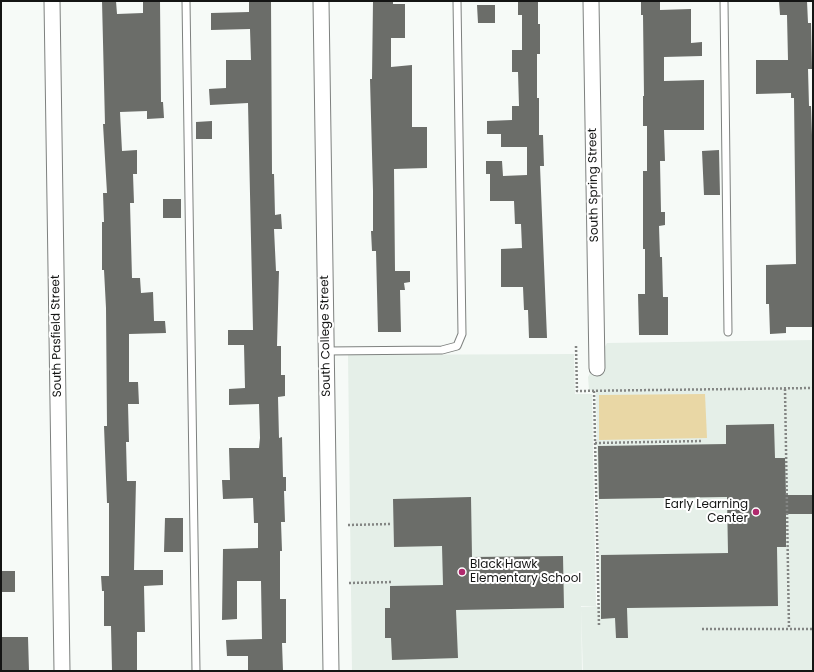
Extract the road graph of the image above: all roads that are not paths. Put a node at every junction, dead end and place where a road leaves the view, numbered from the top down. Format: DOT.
graph roads {
  1 [pos="52,1"];
  2 [pos="186,1"];
  3 [pos="321,1"];
  4 [pos="457,1"];
  5 [pos="591,1"];
  6 [pos="724,1"];
  7 [pos="728,332"];
  8 [pos="326,351"];
  9 [pos="597,368"];
  10 [pos="62,671"];
  11 [pos="196,671"];
  12 [pos="331,671"];
  1 -- 10 [label="street, South Pasfield Street"];
  2 -- 11 [label="lane"];
  3 -- 8 [label="street, South College Street"];
  4 -- 8 [label="lane"];
  5 -- 9 [label="street, South Spring Street"];
  6 -- 7 [label="lane"];
  8 -- 12 [label="street, South College Street"];
}
